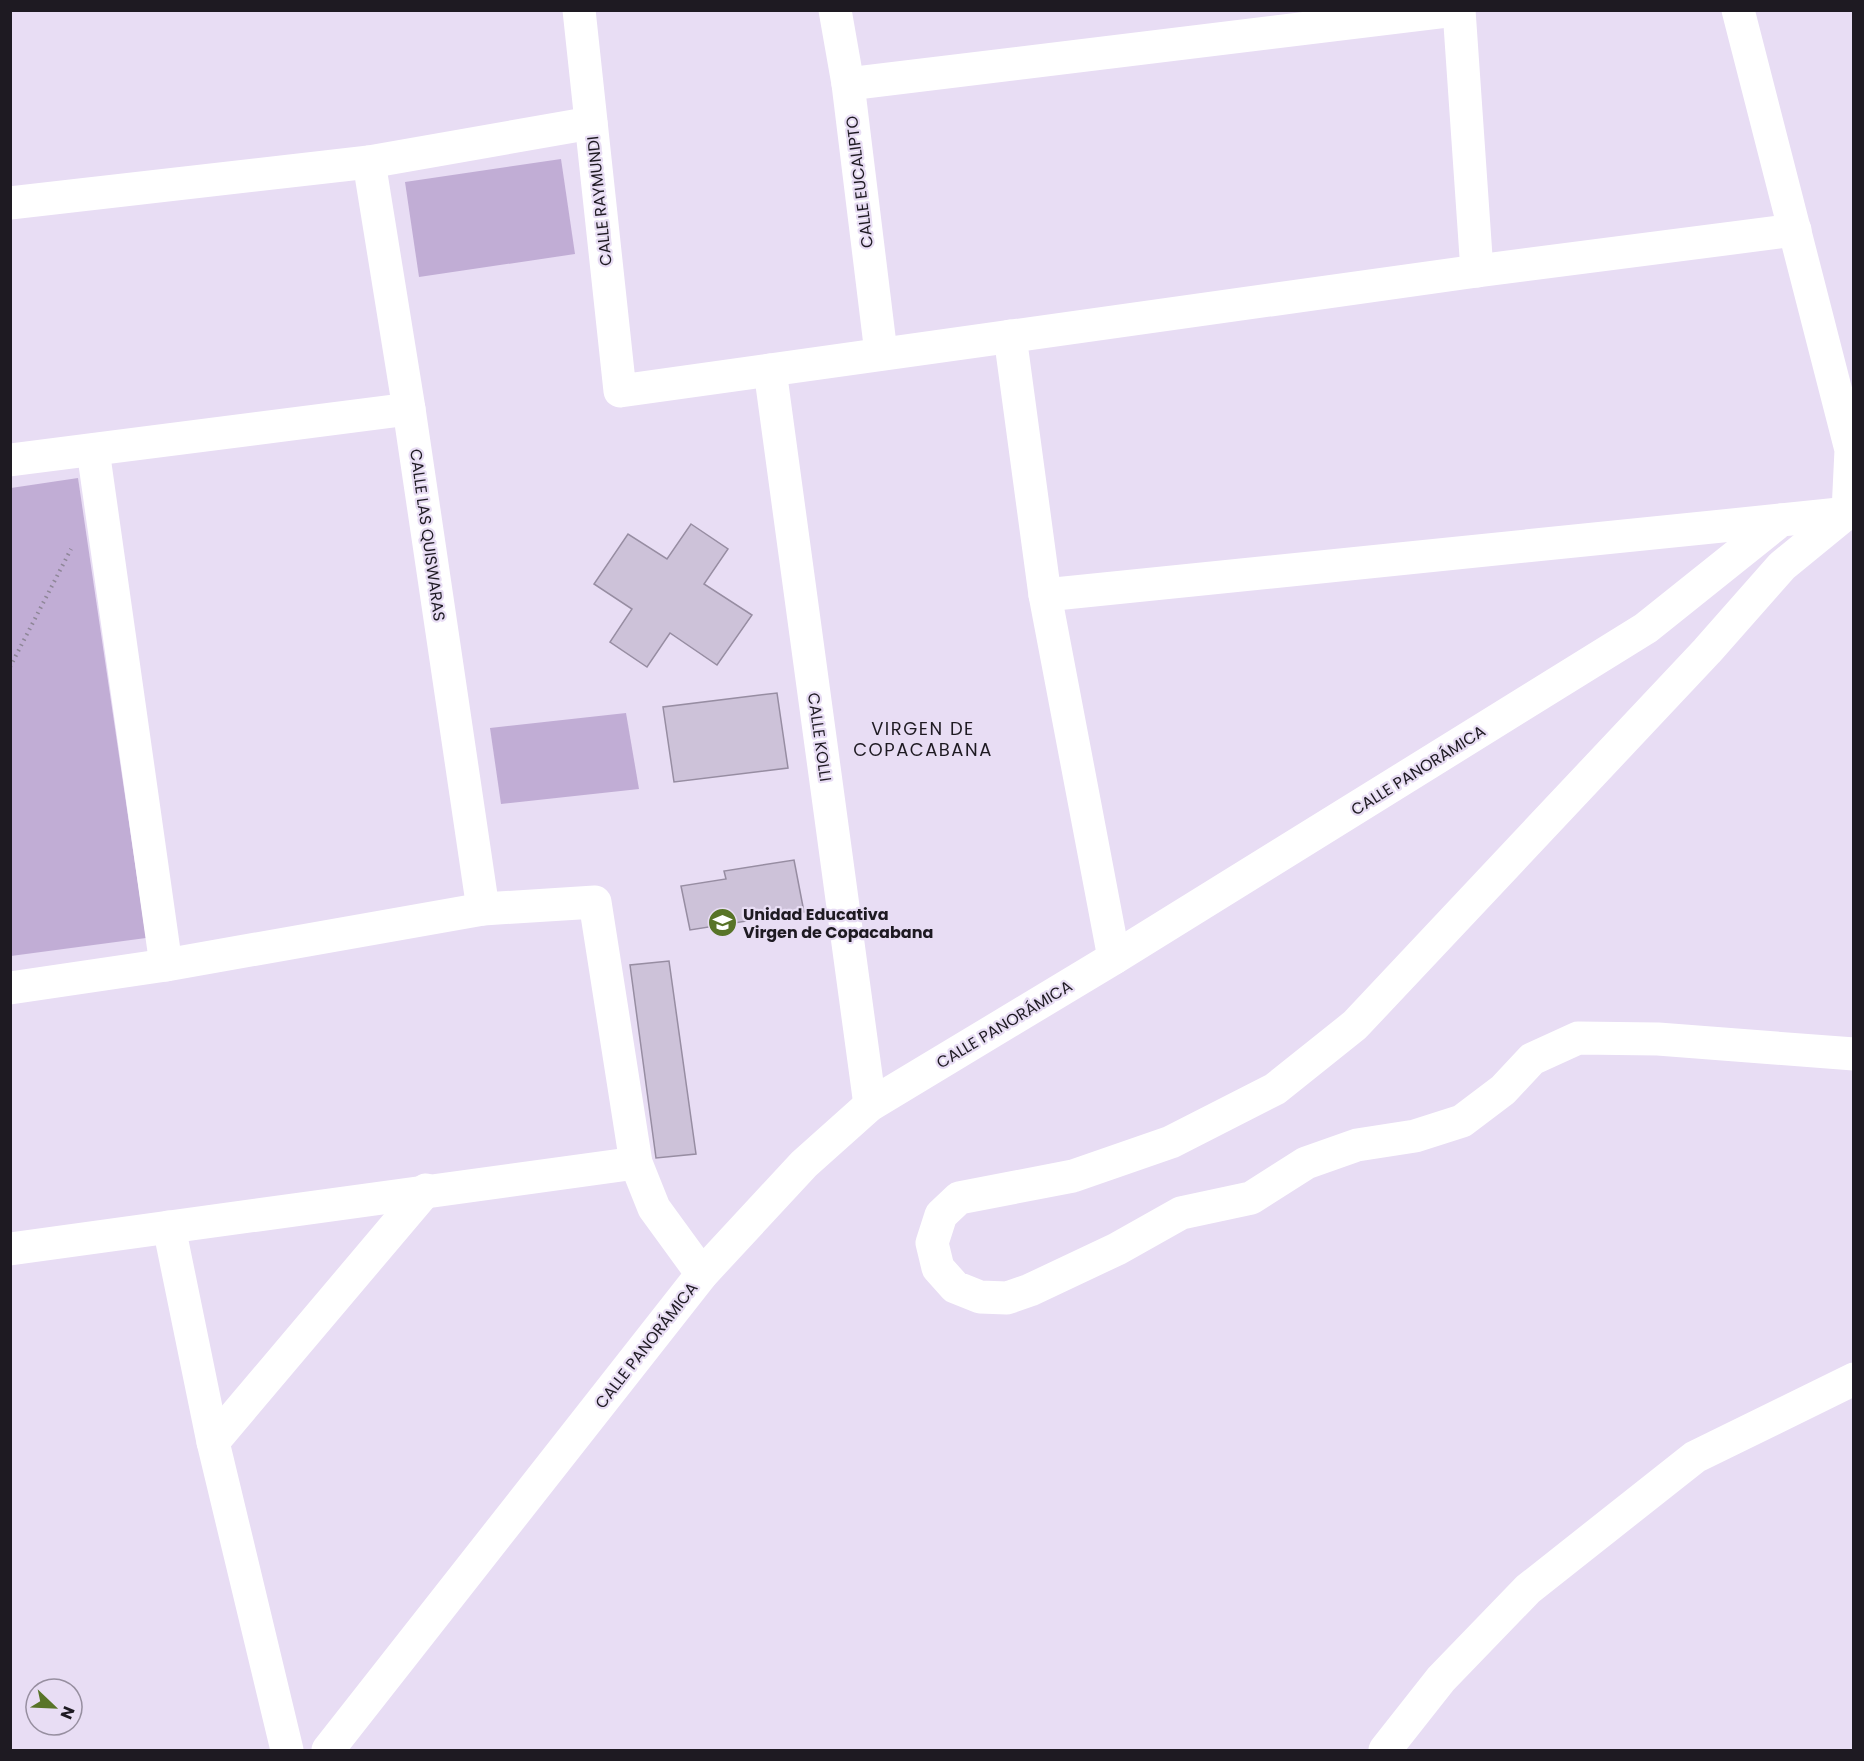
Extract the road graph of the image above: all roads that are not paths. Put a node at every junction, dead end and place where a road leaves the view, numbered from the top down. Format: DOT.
graph roads {
  1 [pos="579,10"];
  2 [pos="835,10"];
  3 [pos="1456,10"];
  4 [pos="1738,10"];
  5 [pos="848,84"];
  6 [pos="591,123"];
  7 [pos="369,162"];
  8 [pos="10,203"];
  9 [pos="1795,230"];
  10 [pos="1477,271"];
  11 [pos="1010,336"];
  12 [pos="881,353"];
  13 [pos="770,370"];
  14 [pos="409,409"];
  15 [pos="93,450"];
  16 [pos="10,460"];
  17 [pos="1851,514"];
  18 [pos="1781,520"];
  19 [pos="1045,595"];
  20 [pos="483,909"];
  21 [pos="1114,958"];
  22 [pos="166,965"];
  23 [pos="10,988"];
  24 [pos="1854,1054"];
  25 [pos="870,1105"];
  26 [pos="636,1163"];
  27 [pos="426,1190"];
  28 [pos="170,1227"];
  29 [pos="10,1249"];
  30 [pos="702,1274"];
  31 [pos="1854,1379"];
  32 [pos="213,1442"];
  33 [pos="287,1750"];
  34 [pos="328,1750"];
  35 [pos="1385,1750"];
  1 -- 6 [label="street, CALLE RAYMUNDI"];
  2 -- 5 [label="street, CALLE EUCALIPTO"];
  3 -- 5 [label="street"];
  3 -- 10 [label="street"];
  4 -- 9 [label="street"];
  5 -- 12 [label="street, CALLE EUCALIPTO"];
  6 -- 7 [label="street"];
  6 -- 13 [label="street, CALLE RAYMUNDI"];
  7 -- 8 [label="street"];
  7 -- 14 [label="street, CALLE LAS QUISWARAS"];
  9 -- 10 [label="street"];
  9 -- 17 [label="street"];
  10 -- 11 [label="street"];
  11 -- 12 [label="street"];
  11 -- 19 [label="street"];
  12 -- 13 [label="street"];
  13 -- 25 [label="street, CALLE KOLLI"];
  14 -- 15 [label="street"];
  14 -- 20 [label="street, CALLE LAS QUISWARAS"];
  15 -- 16 [label="street"];
  15 -- 22 [label="street"];
  17 -- 18 [label="street"];
  17 -- 24 [label="street"];
  18 -- 19 [label="street"];
  18 -- 21 [label="street, CALLE PANORÁMICA"];
  19 -- 21 [label="street"];
  20 -- 22 [label="street"];
  20 -- 26 [label="street"];
  21 -- 25 [label="street, CALLE PANORÁMICA"];
  22 -- 23 [label="street"];
  25 -- 30 [label="street, CALLE PANORÁMICA"];
  26 -- 27 [label="street"];
  26 -- 30 [label="street"];
  27 -- 28 [label="street"];
  27 -- 32 [label="street"];
  28 -- 29 [label="street"];
  28 -- 32 [label="street"];
  30 -- 34 [label="street, CALLE PANORÁMICA"];
  31 -- 35 [label="street"];
  32 -- 33 [label="street"];
}
